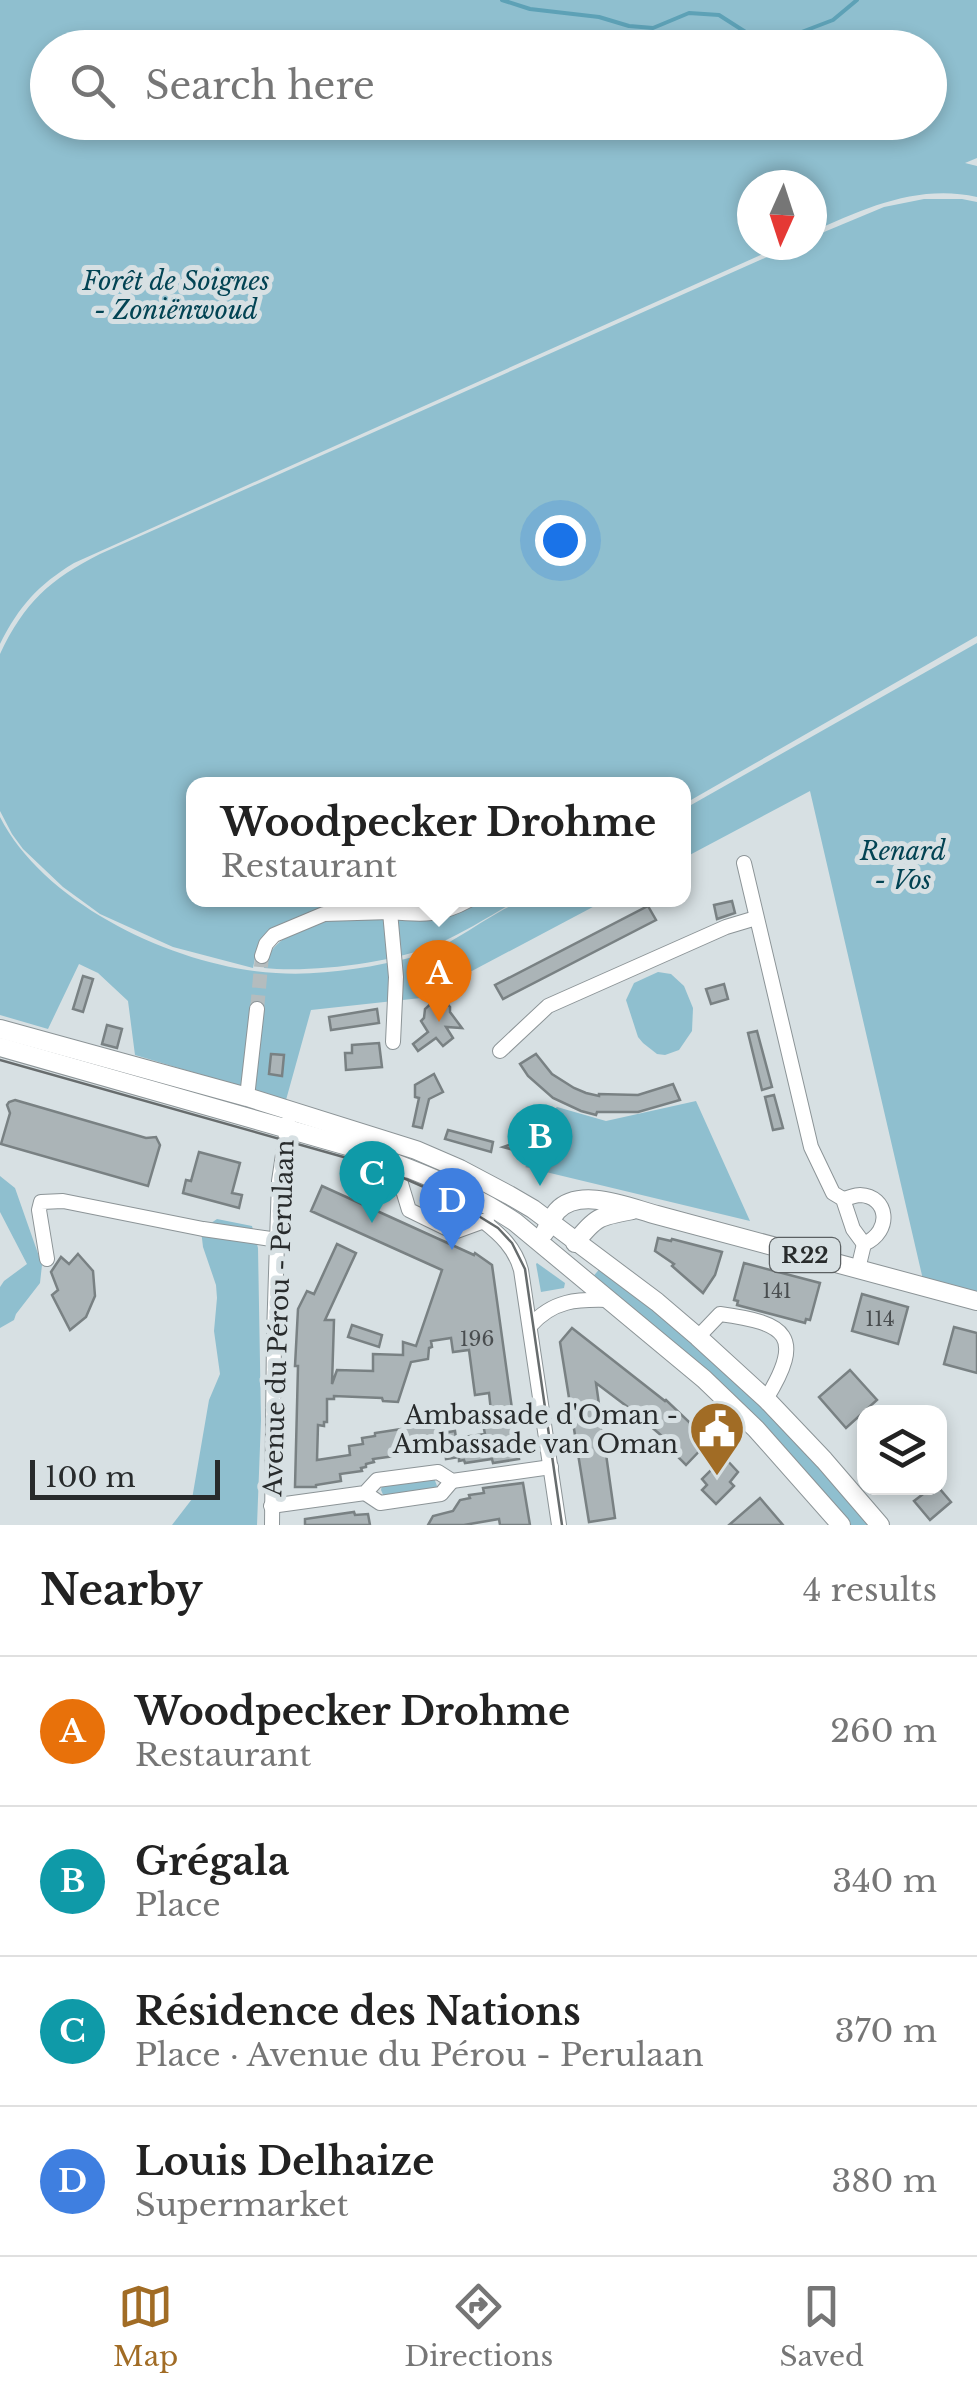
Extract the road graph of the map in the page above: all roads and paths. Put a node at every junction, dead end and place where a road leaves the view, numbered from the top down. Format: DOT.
graph roads {
  1 [pos="744,863"];
  2 [pos="388,907"];
  3 [pos="457,907"];
  4 [pos="390,912"];
  5 [pos="756,918"];
  6 [pos="262,956"];
  7 [pos="257,1009"];
  8 [pos="0,1028"];
  9 [pos="393,1042"];
  10 [pos="0,1047"];
  11 [pos="500,1051"];
  12 [pos="246,1098"];
  13 [pos="289,1119"];
  14 [pos="396,1164"];
  15 [pos="843,1199"];
  16 [pos="636,1210"];
  17 [pos="500,1213"];
  18 [pos="483,1222"];
  19 [pos="550,1223"];
  20 [pos="278,1240"];
  21 [pos="575,1243"];
  22 [pos="864,1244"];
  23 [pos="545,1248"];
  24 [pos="47,1259"];
  25 [pos="858,1269"];
  26 [pos="610,1300"];
  27 [pos="977,1301"];
  28 [pos="530,1326"];
  29 [pos="698,1337"];
  30 [pos="766,1399"];
  31 [pos="551,1467"];
  32 [pos="452,1481"];
  33 [pos="366,1493"];
  34 [pos="271,1506"];
  35 [pos="272,1525"];
  36 [pos="559,1525"];
  37 [pos="841,1525"];
  38 [pos="880,1525"];
  1 -- 5 [label="street"];
  2 -- 4 [label="street"];
  3 -- 4 [label="street"];
  4 -- 6 [label="street"];
  4 -- 9 [label="street"];
  5 -- 11 [label="street"];
  5 -- 15 [label="street"];
  7 -- 12 [label="street"];
  8 -- 12 [label="main road"];
  10 -- 13 [label="main road"];
  12 -- 13 [label="main road"];
  13 -- 14 [label="main road"];
  13 -- 19 [label="main road"];
  13 -- 20 [label="street, Avenue du Pérou - Perulaan"];
  14 -- 17 [label="main road"];
  14 -- 18 [label="street"];
  15 -- 22 [label="street"];
  15 -- 22 [label="street"];
  16 -- 19 [label="main road, R22"];
  16 -- 21 [label="main road"];
  16 -- 25 [label="main road, R22"];
  17 -- 18 [label="street"];
  17 -- 23 [label="main road"];
  18 -- 28 [label="street"];
  19 -- 21 [label="main road"];
  19 -- 23 [label="main road"];
  20 -- 24 [label="street"];
  20 -- 34 [label="street, Avenue du Pérou - Perulaan"];
  21 -- 23 [label="main road"];
  21 -- 29 [label="main road"];
  22 -- 25 [label="street"];
  23 -- 26 [label="main road"];
  25 -- 27 [label="main road, R22"];
  26 -- 28 [label="street"];
  26 -- 37 [label="main road"];
  28 -- 31 [label="street"];
  29 -- 30 [label="main road"];
  29 -- 30 [label="street"];
  30 -- 38 [label="main road"];
  31 -- 32 [label="street"];
  31 -- 36 [label="street"];
  32 -- 33 [label="street"];
  32 -- 33 [label="street"];
  33 -- 34 [label="street"];
  34 -- 35 [label="street, Avenue du Pérou - Perulaan"];
}
